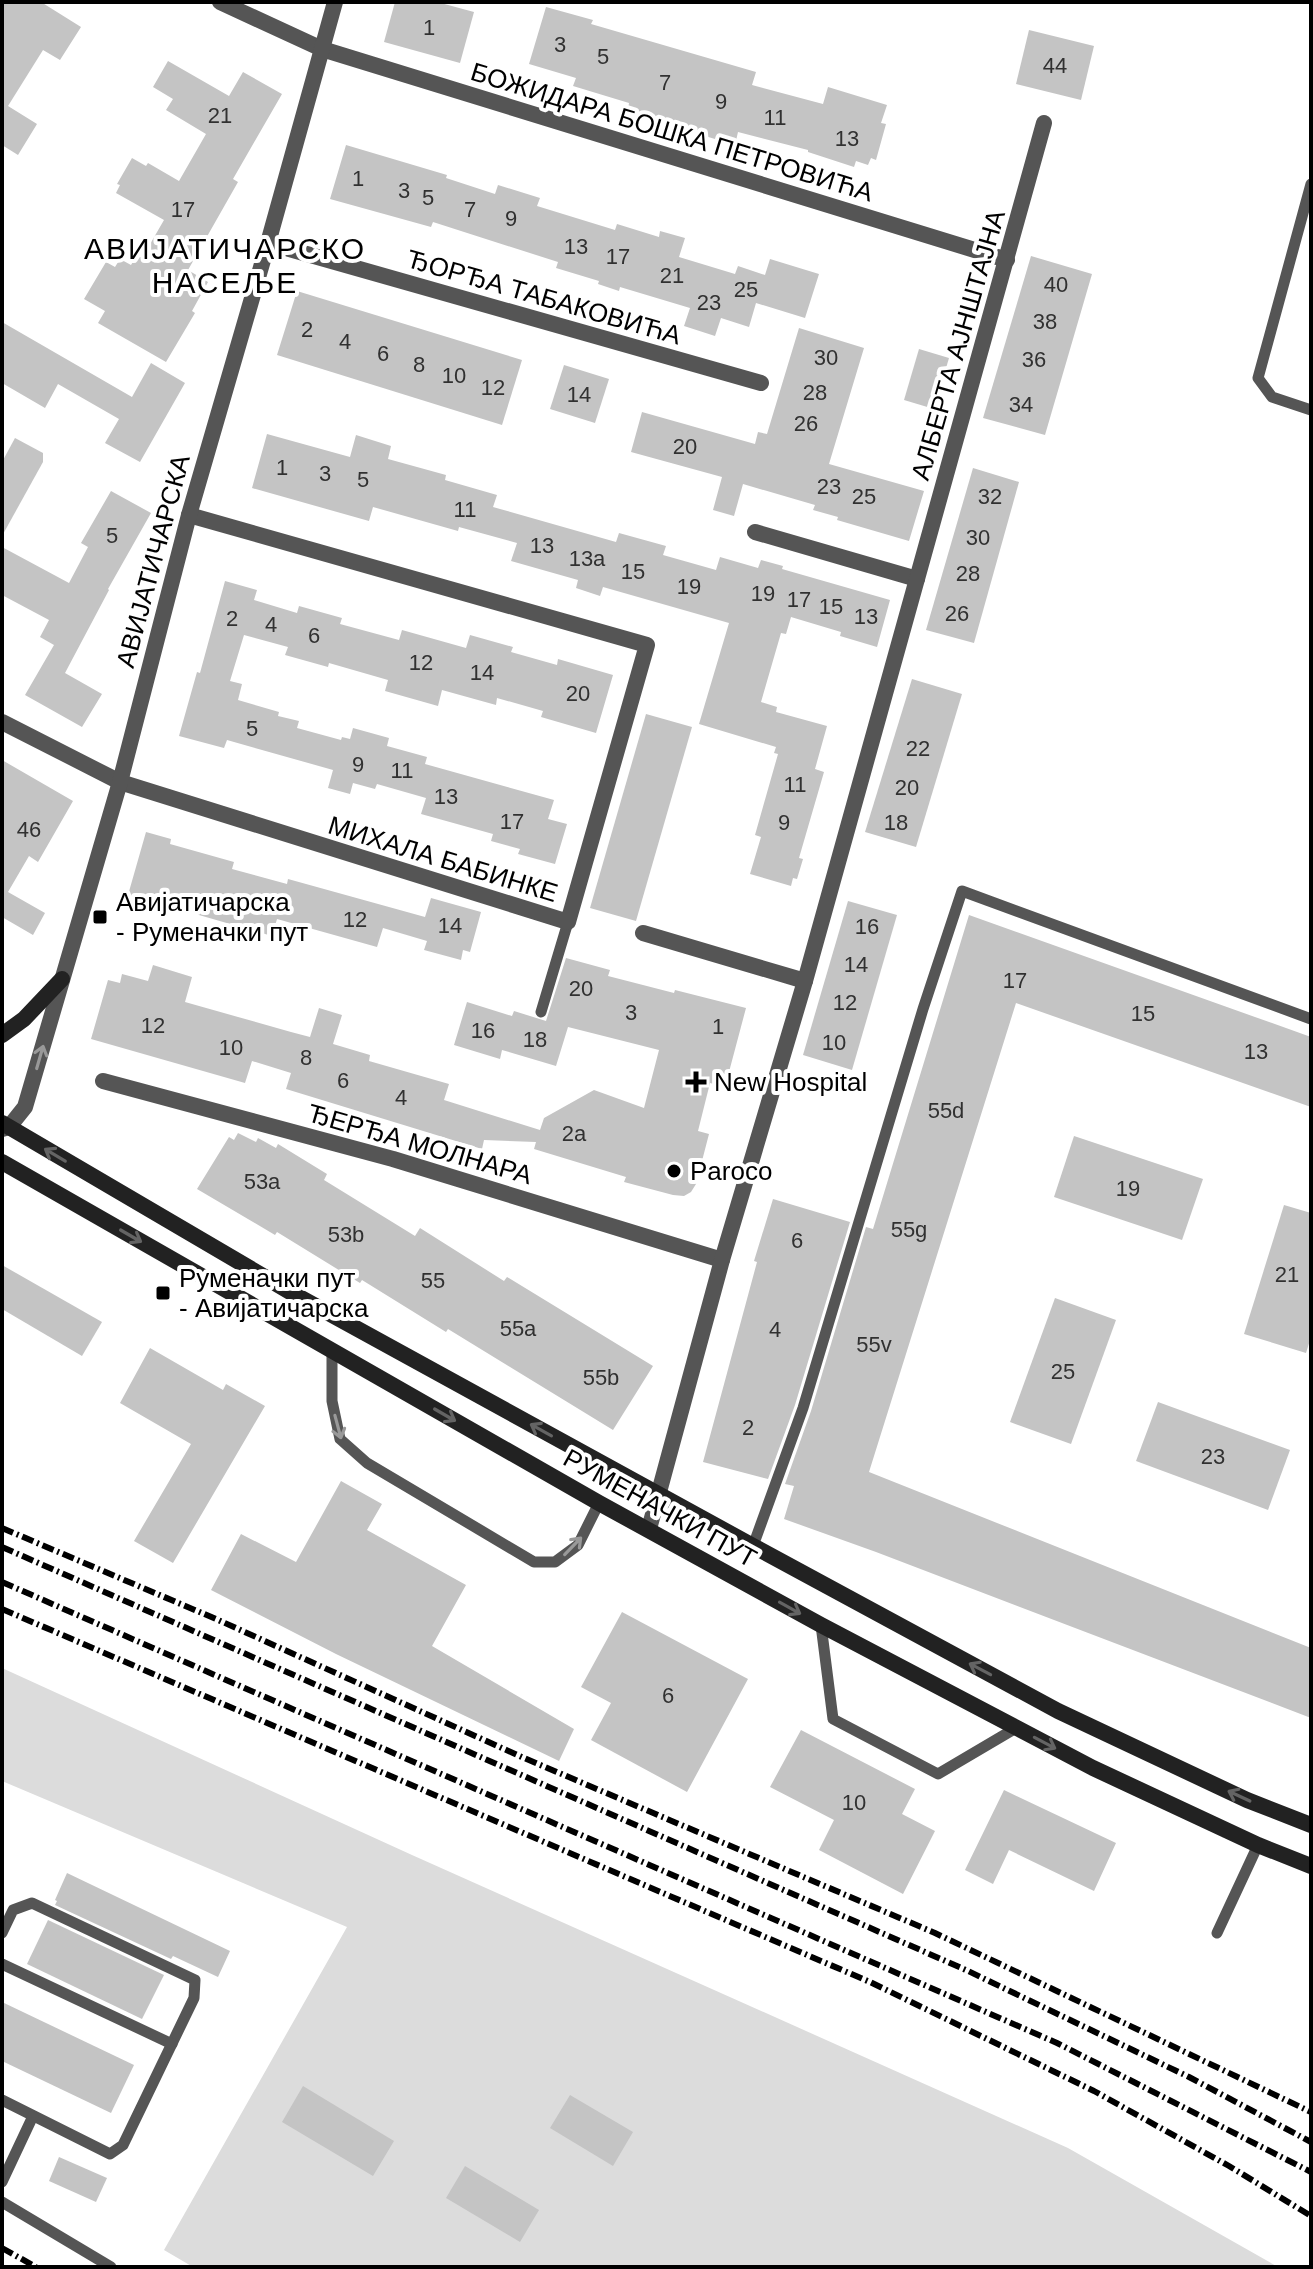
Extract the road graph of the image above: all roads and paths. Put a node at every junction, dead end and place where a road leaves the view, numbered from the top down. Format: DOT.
graph roads {
  1 [pos="220,2"];
  2 [pos="335,2"];
  3 [pos="322,49"];
  4 [pos="1044,123"];
  5 [pos="1311,184"];
  6 [pos="268,243"];
  7 [pos="1007,260"];
  8 [pos="761,383"];
  9 [pos="1311,410"];
  10 [pos="189,515"];
  11 [pos="755,532"];
  12 [pos="917,579"];
  13 [pos="2,722"];
  14 [pos="120,782"];
  15 [pos="568,922"];
  16 [pos="643,933"];
  17 [pos="62,979"];
  18 [pos="805,981"];
  19 [pos="541,1012"];
  20 [pos="1311,1019"];
  21 [pos="2,1035"];
  22 [pos="103,1081"];
  23 [pos="4,1126"];
  24 [pos="2,1162"];
  25 [pos="722,1260"];
  26 [pos="332,1350"];
  27 [pos="659,1494"];
  28 [pos="599,1503"];
  29 [pos="649,1529"];
  30 [pos="753,1546"];
  31 [pos="821,1625"];
  32 [pos="1016,1728"];
  33 [pos="1311,1825"];
  34 [pos="1258,1845"];
  35 [pos="1311,1866"];
  36 [pos="2,1933"];
  37 [pos="1217,1933"];
  38 [pos="2,1964"];
  39 [pos="172,2044"];
  40 [pos="2,2100"];
  41 [pos="33,2116"];
  42 [pos="2,2182"];
  43 [pos="2,2202"];
  44 [pos="111,2267"];
  1 -- 3 [label="street, БОЖИДАРА БОШКА ПЕТРОВИЋА"];
  2 -- 3 [label="street, АВИЈАТИЧАРСКА"];
  3 -- 6 [label="street, АВИЈАТИЧАРСКА"];
  3 -- 7 [label="street, БОЖИДАРА БОШКА ПЕТРОВИЋА"];
  4 -- 7 [label="street, АЛБЕРТА АЈНШТАЈНА"];
  5 -- 9 [label="lane"];
  6 -- 8 [label="street, ЂОРЂА ТАБАКОВИЋА"];
  6 -- 10 [label="street, АВИЈАТИЧАРСКА"];
  7 -- 12 [label="street, АЛБЕРТА АЈНШТАЈНА"];
  10 -- 14 [label="street, АВИЈАТИЧАРСКА"];
  10 -- 15 [label="street, МИХАЛА БАБИНКЕ"];
  11 -- 12 [label="street"];
  12 -- 18 [label="street, АЛБЕРТА АЈНШТАЈНА"];
  13 -- 14 [label="street, МИХАЛА БАБИНКЕ"];
  14 -- 15 [label="street, МИХАЛА БАБИНКЕ"];
  14 -- 17 [label="street, АВИЈАТИЧАРСКА"];
  15 -- 19 [label="lane"];
  16 -- 18 [label="street"];
  17 -- 21 [label="main road"];
  23 -- 17 [label="street, АВИЈАТИЧАРСКА, one-way"];
  18 -- 25 [label="street, АЛБЕРТА АЈНШТАЈНА"];
  20 -- 30 [label="lane"];
  22 -- 25 [label="street, ЂЕРЂА МОЛНАРА"];
  27 -- 23 [label="main road, РУМЕНАЧКИ ПУТ, one-way"];
  24 -- 26 [label="main road, РУМЕНАЧКИ ПУТ, one-way"];
  25 -- 27 [label="street, АЛБЕРТА АЈНШТАЈНА"];
  26 -- 28 [label="main road, РУМЕНАЧКИ ПУТ, one-way"];
  26 -- 28 [label="lane, one-way"];
  27 -- 29 [label="street, АЛБЕРТА АЈНШТАЈНА"];
  27 -- 30 [label="main road, РУМЕНАЧКИ ПУТ"];
  28 -- 29 [label="main road, РУМЕНАЧКИ ПУТ"];
  29 -- 31 [label="main road, РУМЕНАЧКИ ПУТ, one-way"];
  33 -- 30 [label="main road, РУМЕНАЧКИ ПУТ, one-way"];
  31 -- 32 [label="main road, РУМЕНАЧКИ ПУТ"];
  31 -- 32 [label="lane"];
  32 -- 34 [label="main road, РУМЕНАЧКИ ПУТ, one-way"];
  34 -- 35 [label="main road, РУМЕНАЧКИ ПУТ"];
  34 -- 37 [label="lane"];
  36 -- 39 [label="lane"];
  38 -- 39 [label="lane"];
  39 -- 41 [label="lane"];
  40 -- 41 [label="lane"];
  41 -- 42 [label="lane"];
  43 -- 44 [label="lane"];
}
